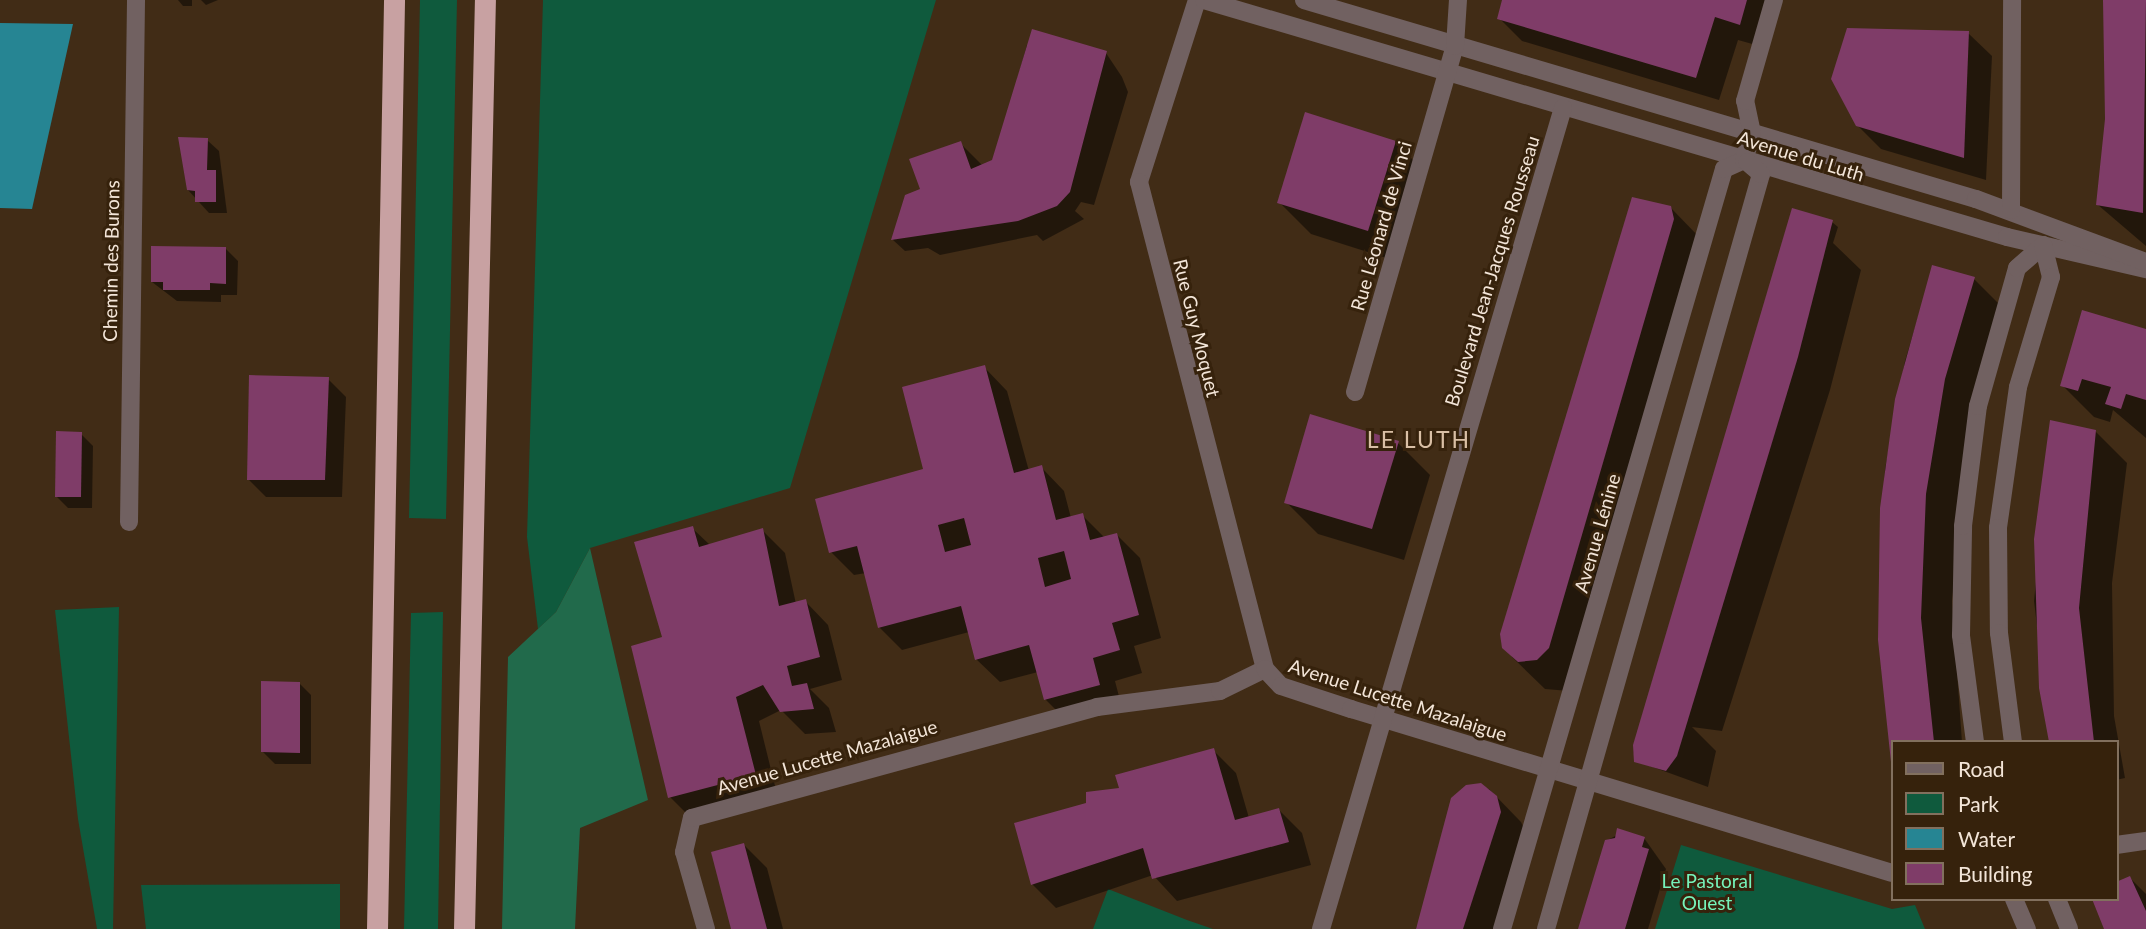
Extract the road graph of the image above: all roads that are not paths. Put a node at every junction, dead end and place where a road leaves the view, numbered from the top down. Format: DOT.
graph roads {
  1 [pos="136,0"];
  2 [pos="394,0"];
  3 [pos="485,0"];
  4 [pos="1197,0"];
  5 [pos="1204,0"];
  6 [pos="1304,0"];
  7 [pos="1458,0"];
  8 [pos="1773,0"];
  9 [pos="2012,0"];
  10 [pos="1455,46"];
  11 [pos="1448,71"];
  12 [pos="1563,108"];
  13 [pos="1752,133"];
  14 [pos="1744,160"];
  15 [pos="2011,210"];
  16 [pos="2046,237"];
  17 [pos="2146,263"];
  18 [pos="2146,269"];
  19 [pos="1354,392"];
  20 [pos="129,522"];
  21 [pos="1265,669"];
  22 [pos="1383,719"];
  23 [pos="1975,740"];
  24 [pos="2013,740"];
  25 [pos="1549,770"];
  26 [pos="1588,781"];
  27 [pos="2146,841"];
  28 [pos="2118,845"];
  29 [pos="1890,872"];
  30 [pos="2015,901"];
  31 [pos="2058,901"];
  32 [pos="377,929"];
  33 [pos="464,929"];
  34 [pos="706,929"];
  35 [pos="1321,929"];
  36 [pos="1502,929"];
  37 [pos="1546,929"];
  38 [pos="2028,929"];
  39 [pos="2069,929"];
  1 -- 20 [label="street, Chemin des Burons"];
  2 -- 32 [label="highway"];
  3 -- 33 [label="highway"];
  4 -- 21 [label="street, Rue Guy Moquet"];
  5 -- 11 [label="street, Avenue du Luth"];
  6 -- 10 [label="street, Avenue du Luth"];
  7 -- 10 [label="street, Rue Léonard de Vinci"];
  8 -- 13 [label="street"];
  9 -- 15 [label="street"];
  10 -- 11 [label="street, Rue Léonard de Vinci"];
  10 -- 13 [label="street, Avenue du Luth"];
  11 -- 12 [label="street, Avenue du Luth"];
  11 -- 19 [label="street, Rue Léonard de Vinci"];
  12 -- 14 [label="street, Avenue du Luth"];
  12 -- 22 [label="street, Boulevard Jean-Jacques Rousseau"];
  13 -- 14 [label="street"];
  13 -- 15 [label="street, Avenue du Luth"];
  14 -- 16 [label="street, Avenue du Luth"];
  14 -- 25 [label="street, Avenue Lénine"];
  14 -- 26 [label="street"];
  15 -- 16 [label="street, Avenue du Luth"];
  16 -- 17 [label="street, Avenue du Luth"];
  16 -- 18 [label="street, Avenue du Luth"];
  16 -- 23 [label="street"];
  16 -- 24 [label="street"];
  21 -- 22 [label="street, Avenue Lucette Mazalaigue"];
  21 -- 34 [label="street, Avenue Lucette Mazalaigue"];
  22 -- 25 [label="street, Avenue Lucette Mazalaigue"];
  22 -- 35 [label="street, Boulevard Jean-Jacques Rousseau"];
  25 -- 26 [label="street, Avenue Lucette Mazalaigue"];
  25 -- 36 [label="street, Avenue Lénine"];
  26 -- 29 [label="street, Avenue Lucette Mazalaigue"];
  26 -- 37 [label="street"];
  27 -- 28 [label="street"];
  30 -- 38 [label="street"];
  31 -- 39 [label="street"];
}
